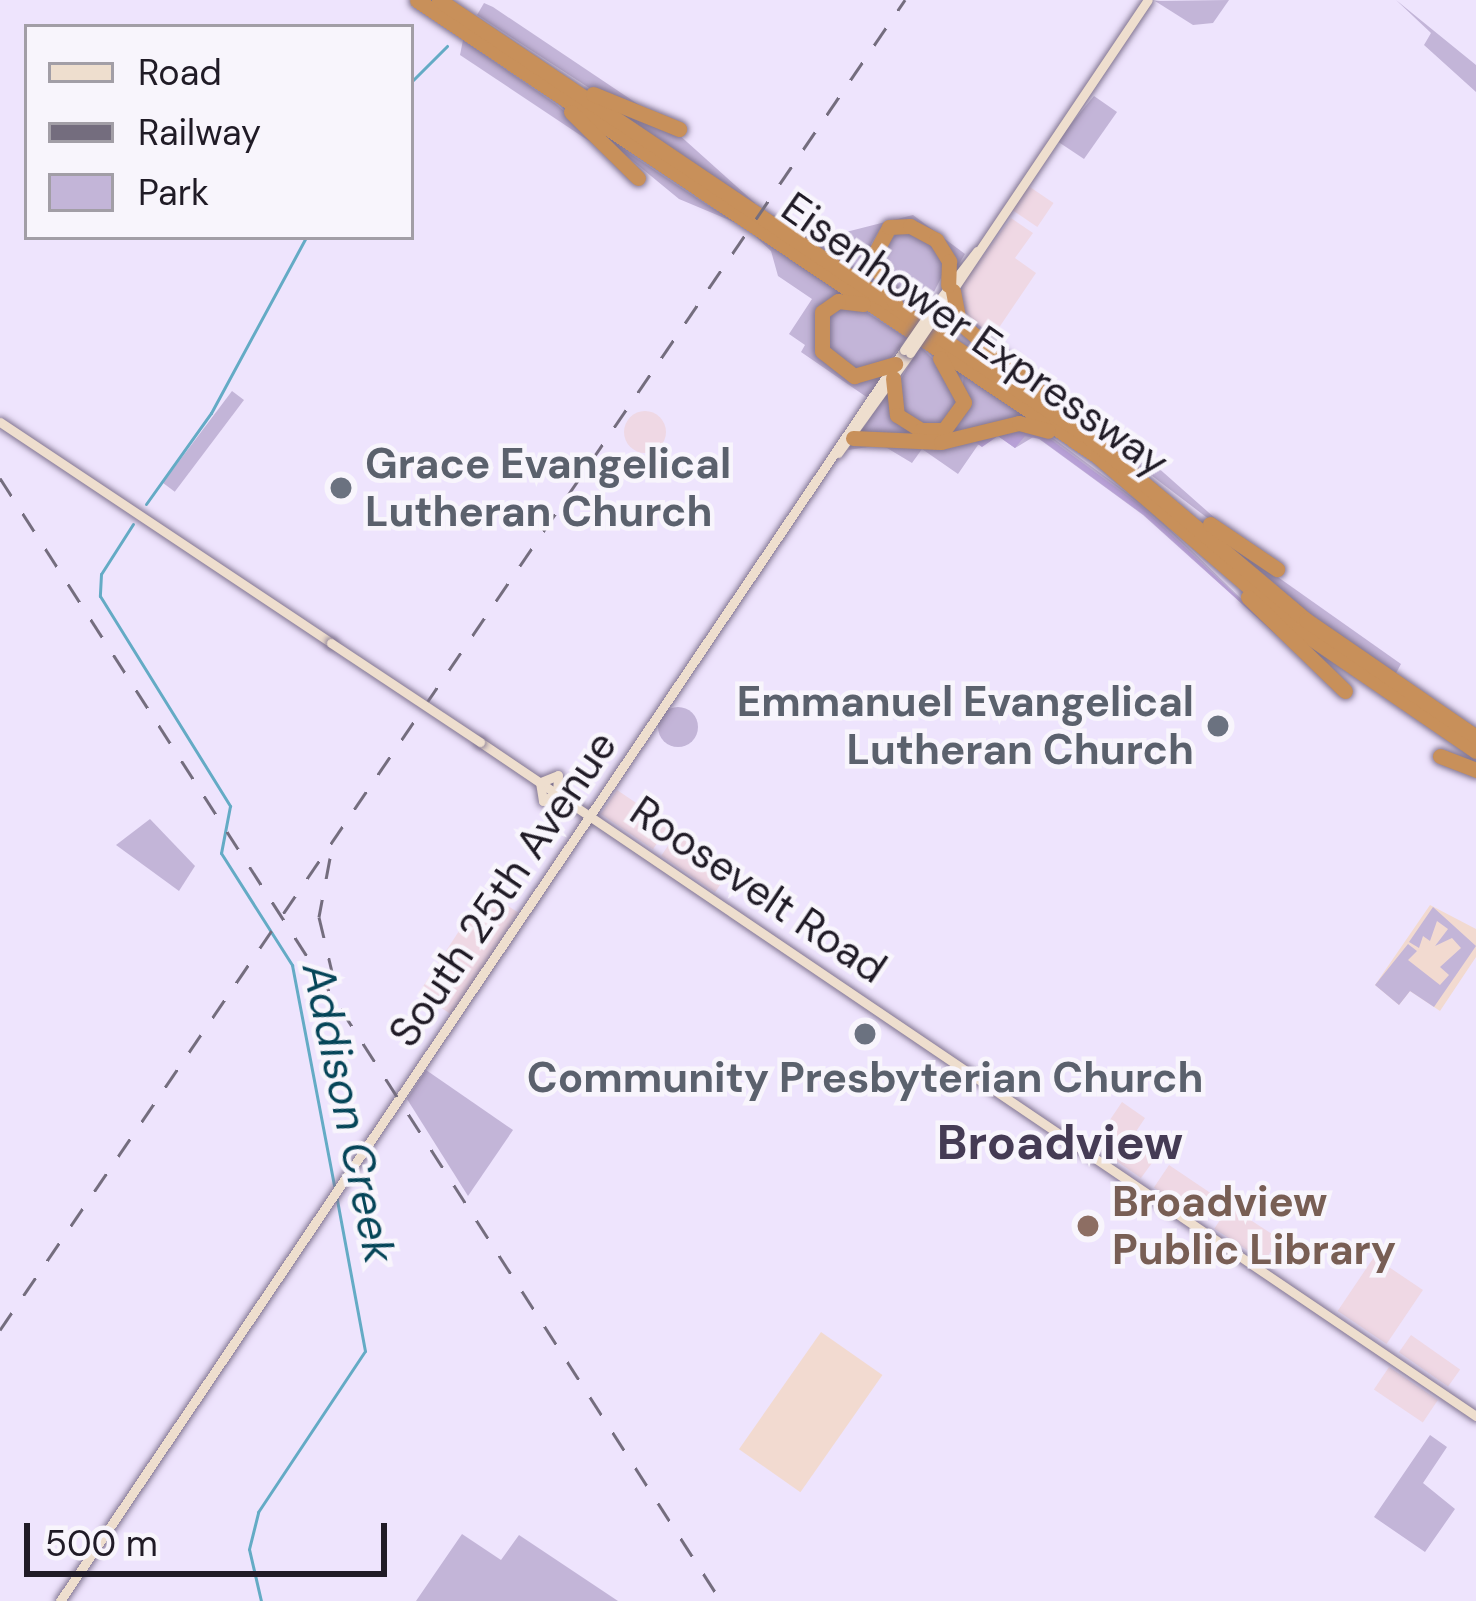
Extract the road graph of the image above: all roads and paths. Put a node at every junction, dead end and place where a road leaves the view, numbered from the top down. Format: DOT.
graph roads {
  1 [pos="407,0"];
  2 [pos="1148,0"];
  3 [pos="428,2"];
  4 [pos="474,30"];
  5 [pos="537,66"];
  6 [pos="559,95"];
  7 [pos="679,129"];
  8 [pos="638,178"];
  9 [pos="951,288"];
  10 [pos="873,306"];
  11 [pos="901,310"];
  12 [pos="932,345"];
  13 [pos="900,362"];
  14 [pos="0,422"];
  15 [pos="1067,436"];
  16 [pos="853,438"];
  17 [pos="1090,438"];
  18 [pos="838,452"];
  19 [pos="1175,503"];
  20 [pos="1217,557"];
  21 [pos="1277,569"];
  22 [pos="1345,691"];
  23 [pos="1476,737"];
  24 [pos="1476,751"];
  25 [pos="1440,756"];
  26 [pos="1476,770"];
  27 [pos="590,816"];
  28 [pos="1476,1416"];
  29 [pos="60,1601"];
  1 -- 3 [label="highway, Eisenhower Expressway"];
  2 -- 9 [label="main road, South 25th Avenue"];
  3 -- 4 [label="highway, Eisenhower Expressway"];
  4 -- 5 [label="highway, Eisenhower Expressway"];
  4 -- 6 [label="highway, Eisenhower Expressway"];
  5 -- 7 [label="highway"];
  5 -- 11 [label="highway, Eisenhower Expressway"];
  6 -- 8 [label="highway"];
  6 -- 10 [label="highway, Eisenhower Expressway"];
  9 -- 11 [label="highway"];
  9 -- 13 [label="main road, South 25th Avenue, bridge"];
  9 -- 17 [label="highway"];
  10 -- 12 [label="highway, Eisenhower Expressway"];
  10 -- 13 [label="highway"];
  11 -- 17 [label="highway, Eisenhower Expressway"];
  12 -- 13 [label="highway"];
  12 -- 15 [label="highway, Eisenhower Expressway"];
  13 -- 16 [label="main road, South 25th Avenue"];
  13 -- 18 [label="main road, South 25th Avenue"];
  14 -- 27 [label="main road, Roosevelt Road, bridge"];
  15 -- 16 [label="highway"];
  15 -- 20 [label="highway, Eisenhower Expressway"];
  16 -- 18 [label="main road, South 25th Avenue"];
  17 -- 19 [label="highway, Eisenhower Expressway"];
  18 -- 27 [label="main road, South 25th Avenue"];
  19 -- 21 [label="highway"];
  19 -- 23 [label="highway, Eisenhower Expressway"];
  20 -- 22 [label="highway"];
  20 -- 24 [label="highway, Eisenhower Expressway"];
  25 -- 26 [label="highway"];
  27 -- 28 [label="main road, Roosevelt Road"];
  27 -- 29 [label="main road, South 25th Avenue"];
}
